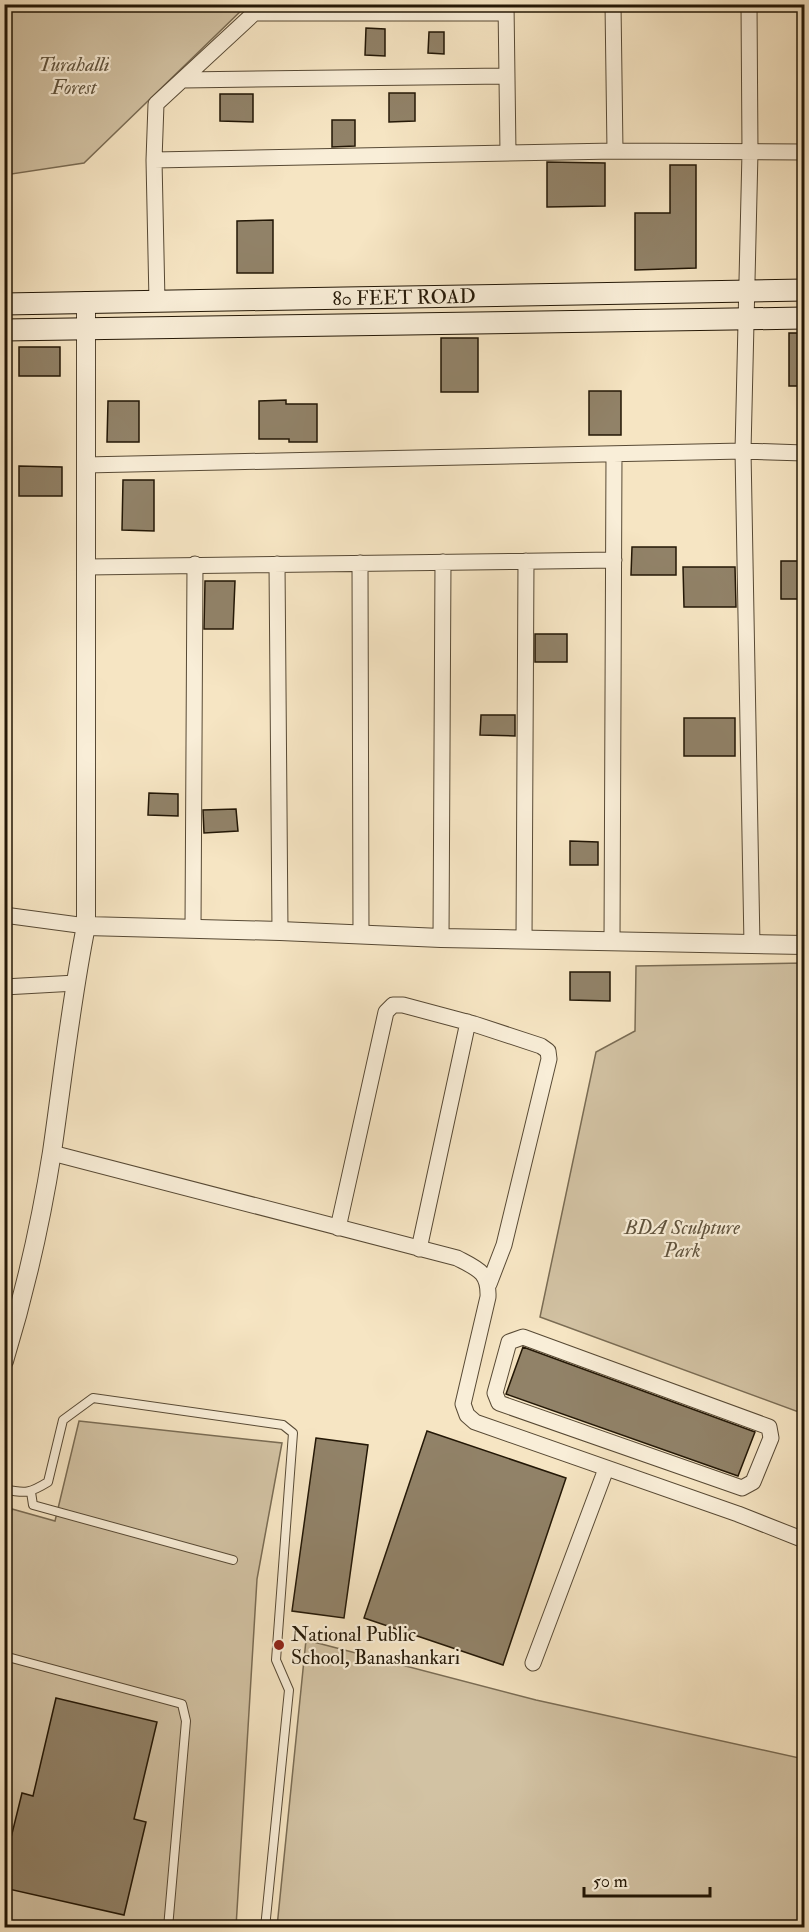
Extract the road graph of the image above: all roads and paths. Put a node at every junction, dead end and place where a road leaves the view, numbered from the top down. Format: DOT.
graph roads {
  1 [pos="613,4"];
  2 [pos="749,4"];
  3 [pos="260,9"];
  4 [pos="506,9"];
  5 [pos="506,76"];
  6 [pos="183,80"];
  7 [pos="615,151"];
  8 [pos="750,152"];
  9 [pos="804,152"];
  10 [pos="508,153"];
  11 [pos="154,160"];
  12 [pos="804,290"];
  13 [pos="747,291"];
  14 [pos="86,301"];
  15 [pos="156,301"];
  16 [pos="4,304"];
  17 [pos="804,318"];
  18 [pos="746,320"];
  19 [pos="86,329"];
  20 [pos="4,330"];
  21 [pos="743,451"];
  22 [pos="804,453"];
  23 [pos="614,455"];
  24 [pos="85,465"];
  25 [pos="614,560"];
  26 [pos="526,561"];
  27 [pos="443,562"];
  28 [pos="360,563"];
  29 [pos="195,564"];
  30 [pos="278,564"];
  31 [pos="87,567"];
  32 [pos="4,915"];
  33 [pos="86,926"];
  34 [pos="193,928"];
  35 [pos="280,931"];
  36 [pos="361,935"];
  37 [pos="441,938"];
  38 [pos="524,939"];
  39 [pos="612,941"];
  40 [pos="752,945"];
  41 [pos="804,945"];
  42 [pos="76,979"];
  43 [pos="4,987"];
  44 [pos="468,1022"];
  45 [pos="52,1153"];
  46 [pos="338,1228"];
  47 [pos="419,1249"];
  48 [pos="489,1284"];
  49 [pos="4,1361"];
  50 [pos="667,1462"];
  51 [pos="606,1469"];
  52 [pos="658,1486"];
  53 [pos="4,1489"];
  54 [pos="31,1492"];
  55 [pos="804,1540"];
  56 [pos="233,1560"];
  57 [pos="4,1656"];
  58 [pos="533,1663"];
  59 [pos="168,1928"];
  60 [pos="265,1928"];
  1 -- 7 [label="street"];
  2 -- 8 [label="street"];
  3 -- 4 [label="street"];
  3 -- 6 [label="street"];
  4 -- 5 [label="street"];
  5 -- 6 [label="street"];
  5 -- 10 [label="street"];
  6 -- 11 [label="street"];
  7 -- 8 [label="street"];
  7 -- 10 [label="street"];
  8 -- 9 [label="street"];
  8 -- 13 [label="street"];
  10 -- 11 [label="street"];
  11 -- 15 [label="street"];
  12 -- 13 [label="main road, 80 FEET ROAD"];
  13 -- 15 [label="main road, 80 FEET ROAD"];
  13 -- 18 [label="street"];
  14 -- 15 [label="main road, 80 FEET ROAD"];
  14 -- 16 [label="main road, 80 FEET ROAD"];
  14 -- 19 [label="street"];
  17 -- 18 [label="main road, 80 FEET ROAD"];
  18 -- 19 [label="main road, 80 FEET ROAD"];
  18 -- 21 [label="street"];
  19 -- 20 [label="main road, 80 FEET ROAD"];
  19 -- 24 [label="street"];
  21 -- 22 [label="street"];
  21 -- 23 [label="street"];
  21 -- 40 [label="street"];
  23 -- 24 [label="street"];
  23 -- 25 [label="street"];
  24 -- 31 [label="street"];
  25 -- 26 [label="street"];
  25 -- 39 [label="street"];
  26 -- 27 [label="street"];
  26 -- 38 [label="street"];
  27 -- 28 [label="street"];
  27 -- 37 [label="street"];
  28 -- 30 [label="street"];
  28 -- 36 [label="street"];
  29 -- 30 [label="street"];
  29 -- 31 [label="street"];
  29 -- 34 [label="street"];
  30 -- 35 [label="street"];
  31 -- 33 [label="street"];
  32 -- 33 [label="street"];
  33 -- 34 [label="street"];
  33 -- 42 [label="street"];
  34 -- 35 [label="street"];
  35 -- 36 [label="street"];
  36 -- 37 [label="street"];
  37 -- 38 [label="street"];
  38 -- 39 [label="street"];
  39 -- 40 [label="street"];
  40 -- 41 [label="street"];
  42 -- 43 [label="street"];
  42 -- 45 [label="street"];
  44 -- 46 [label="street"];
  44 -- 47 [label="street"];
  44 -- 48 [label="street"];
  45 -- 46 [label="street"];
  45 -- 49 [label="street"];
  46 -- 47 [label="street"];
  47 -- 48 [label="street"];
  48 -- 51 [label="street"];
  50 -- 50 [label="street"];
  50 -- 52 [label="street"];
  51 -- 52 [label="street"];
  51 -- 58 [label="street"];
  52 -- 55 [label="street"];
  53 -- 54 [label="lane"];
  54 -- 56 [label="lane"];
  54 -- 60 [label="lane"];
  57 -- 59 [label="lane"];
}
